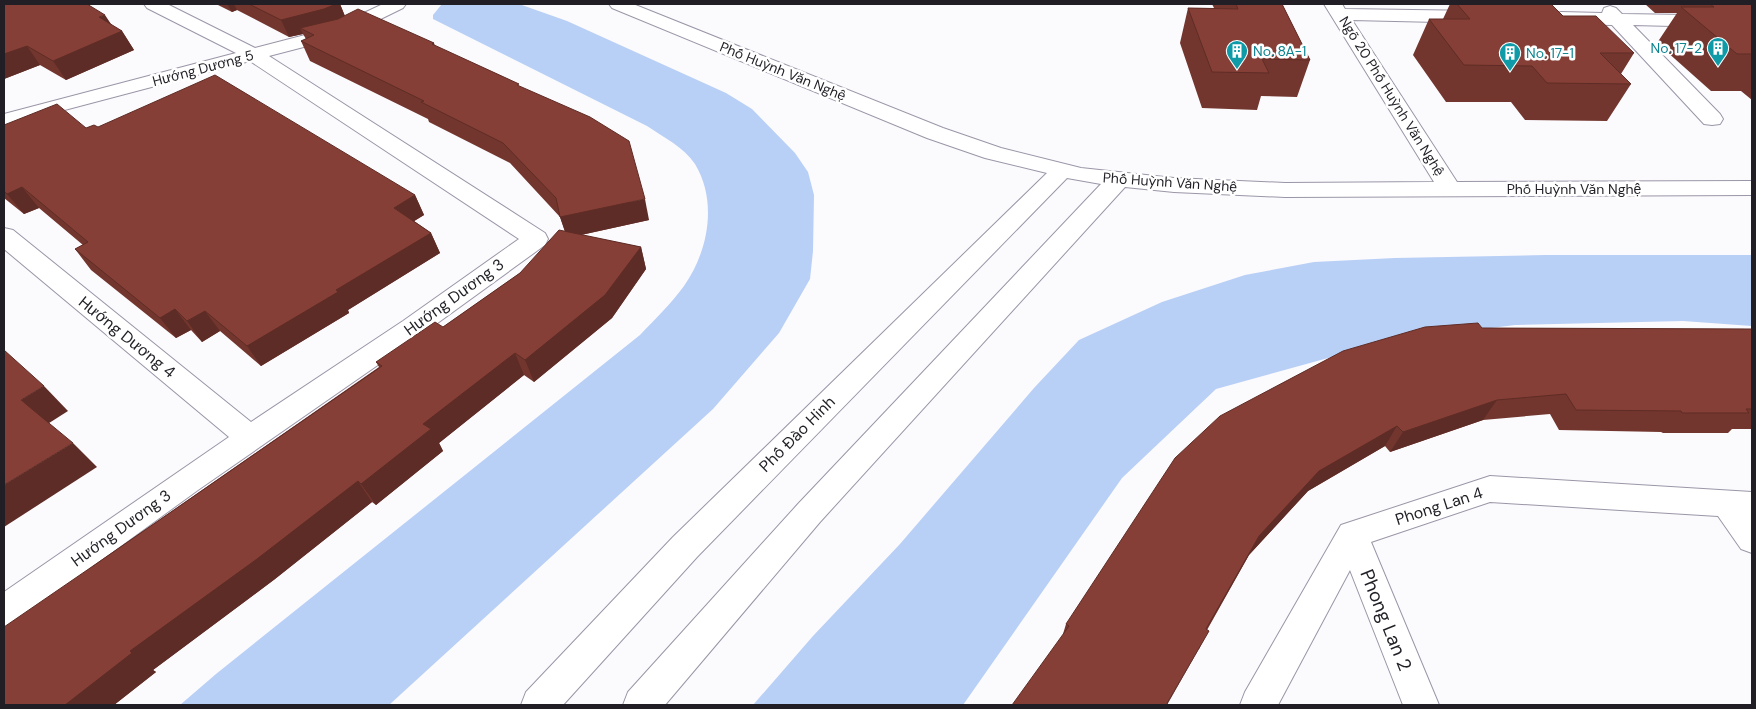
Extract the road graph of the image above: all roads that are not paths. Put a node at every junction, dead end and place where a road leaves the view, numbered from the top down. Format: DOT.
graph roads {
  1 [pos="153,4"];
  2 [pos="397,4"];
  3 [pos="618,4"];
  4 [pos="1602,4"];
  5 [pos="1336,9"];
  6 [pos="1500,17"];
  7 [pos="1539,18"];
  8 [pos="1617,19"];
  9 [pos="1752,22"];
  10 [pos="254,55"];
  11 [pos="1712,119"];
  12 [pos="4,120"];
  13 [pos="1063,170"];
  14 [pos="1119,179"];
  15 [pos="1752,188"];
  16 [pos="1450,189"];
  17 [pos="4,236"];
  18 [pos="250,438"];
  19 [pos="1739,504"];
  20 [pos="1352,535"];
  21 [pos="1752,539"];
  22 [pos="4,611"];
  23 [pos="539,705"];
  24 [pos="641,705"];
  25 [pos="1258,705"];
  26 [pos="1421,705"];
  1 -- 10 [label="street, Hướng Dương 3"];
  2 -- 10 [label="street, Hướng Dương 5"];
  3 -- 13 [label="street, Phố Huỳnh Văn Nghệ"];
  4 -- 8 [label="street"];
  5 -- 6 [label="street"];
  5 -- 16 [label="street, Ngõ 20 Phố Huỳnh Văn Nghệ"];
  7 -- 8 [label="street"];
  8 -- 9 [label="street"];
  8 -- 11 [label="street"];
  10 -- 12 [label="street, Hướng Dương 5"];
  10 -- 18 [label="street, Hướng Dương 3"];
  13 -- 14 [label="street, Phố Huỳnh Văn Nghệ"];
  13 -- 23 [label="street, Phố Đào Hinh"];
  14 -- 16 [label="street, Phố Huỳnh Văn Nghệ"];
  14 -- 24 [label="street"];
  15 -- 16 [label="street, Phố Huỳnh Văn Nghệ"];
  17 -- 18 [label="street, Hướng Dương 4"];
  18 -- 22 [label="street, Hướng Dương 3"];
  19 -- 20 [label="street, Phong Lan 4"];
  19 -- 21 [label="street"];
  20 -- 25 [label="street"];
  20 -- 26 [label="street, Phong Lan 2"];
}
